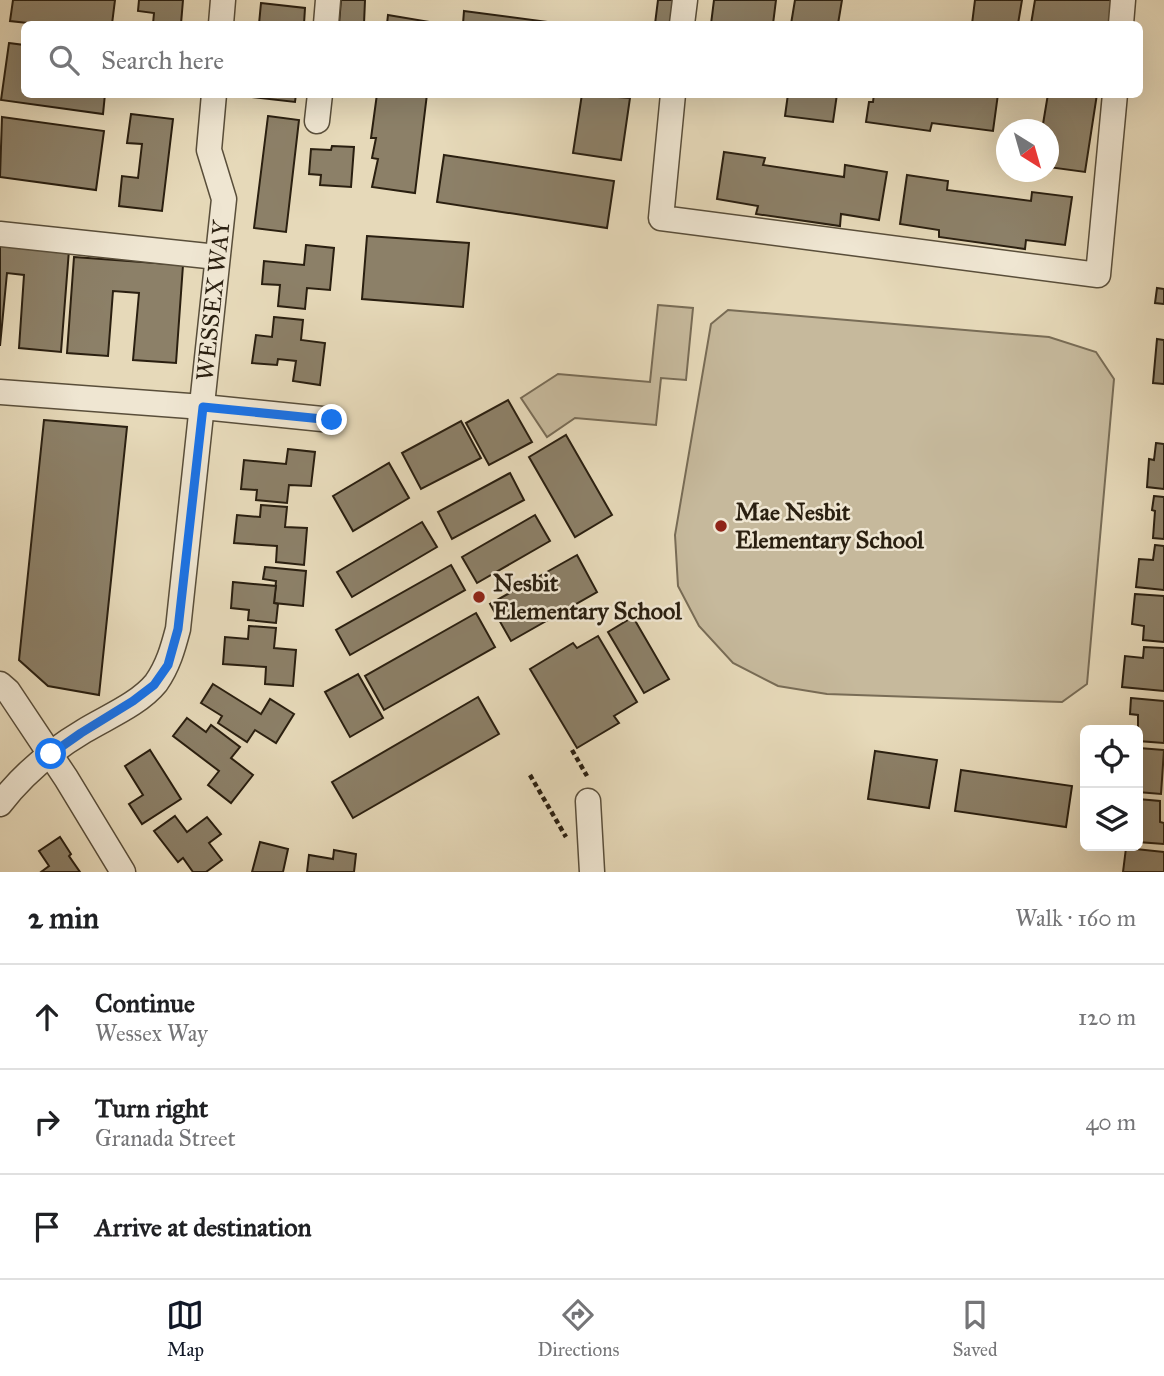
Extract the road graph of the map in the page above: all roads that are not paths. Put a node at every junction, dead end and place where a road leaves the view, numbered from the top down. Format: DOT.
graph roads {
  1 [pos="223,0"];
  2 [pos="328,0"];
  3 [pos="685,0"];
  4 [pos="1123,0"];
  5 [pos="221,21"];
  6 [pos="326,21"];
  7 [pos="682,21"];
  8 [pos="1121,21"];
  9 [pos="214,98"];
  10 [pos="320,98"];
  11 [pos="673,98"];
  12 [pos="1115,98"];
  13 [pos="317,121"];
  14 [pos="0,234"];
  15 [pos="217,257"];
  16 [pos="0,392"];
  17 [pos="203,407"];
  18 [pos="332,420"];
  19 [pos="0,684"];
  20 [pos="51,754"];
  21 [pos="588,801"];
  22 [pos="0,804"];
  23 [pos="123,872"];
  24 [pos="592,872"];
  1 -- 5 [label="street"];
  2 -- 6 [label="street"];
  3 -- 7 [label="street"];
  4 -- 8 [label="street"];
  9 -- 15 [label="street, WESSEX WAY"];
  10 -- 13 [label="street"];
  11 -- 12 [label="street"];
  14 -- 15 [label="street"];
  15 -- 17 [label="street, WESSEX WAY"];
  16 -- 17 [label="street"];
  17 -- 18 [label="street"];
  17 -- 20 [label="street, WESSEX WAY"];
  19 -- 20 [label="street"];
  20 -- 22 [label="street, WESSEX WAY"];
  20 -- 23 [label="street"];
  21 -- 24 [label="street"];
}
